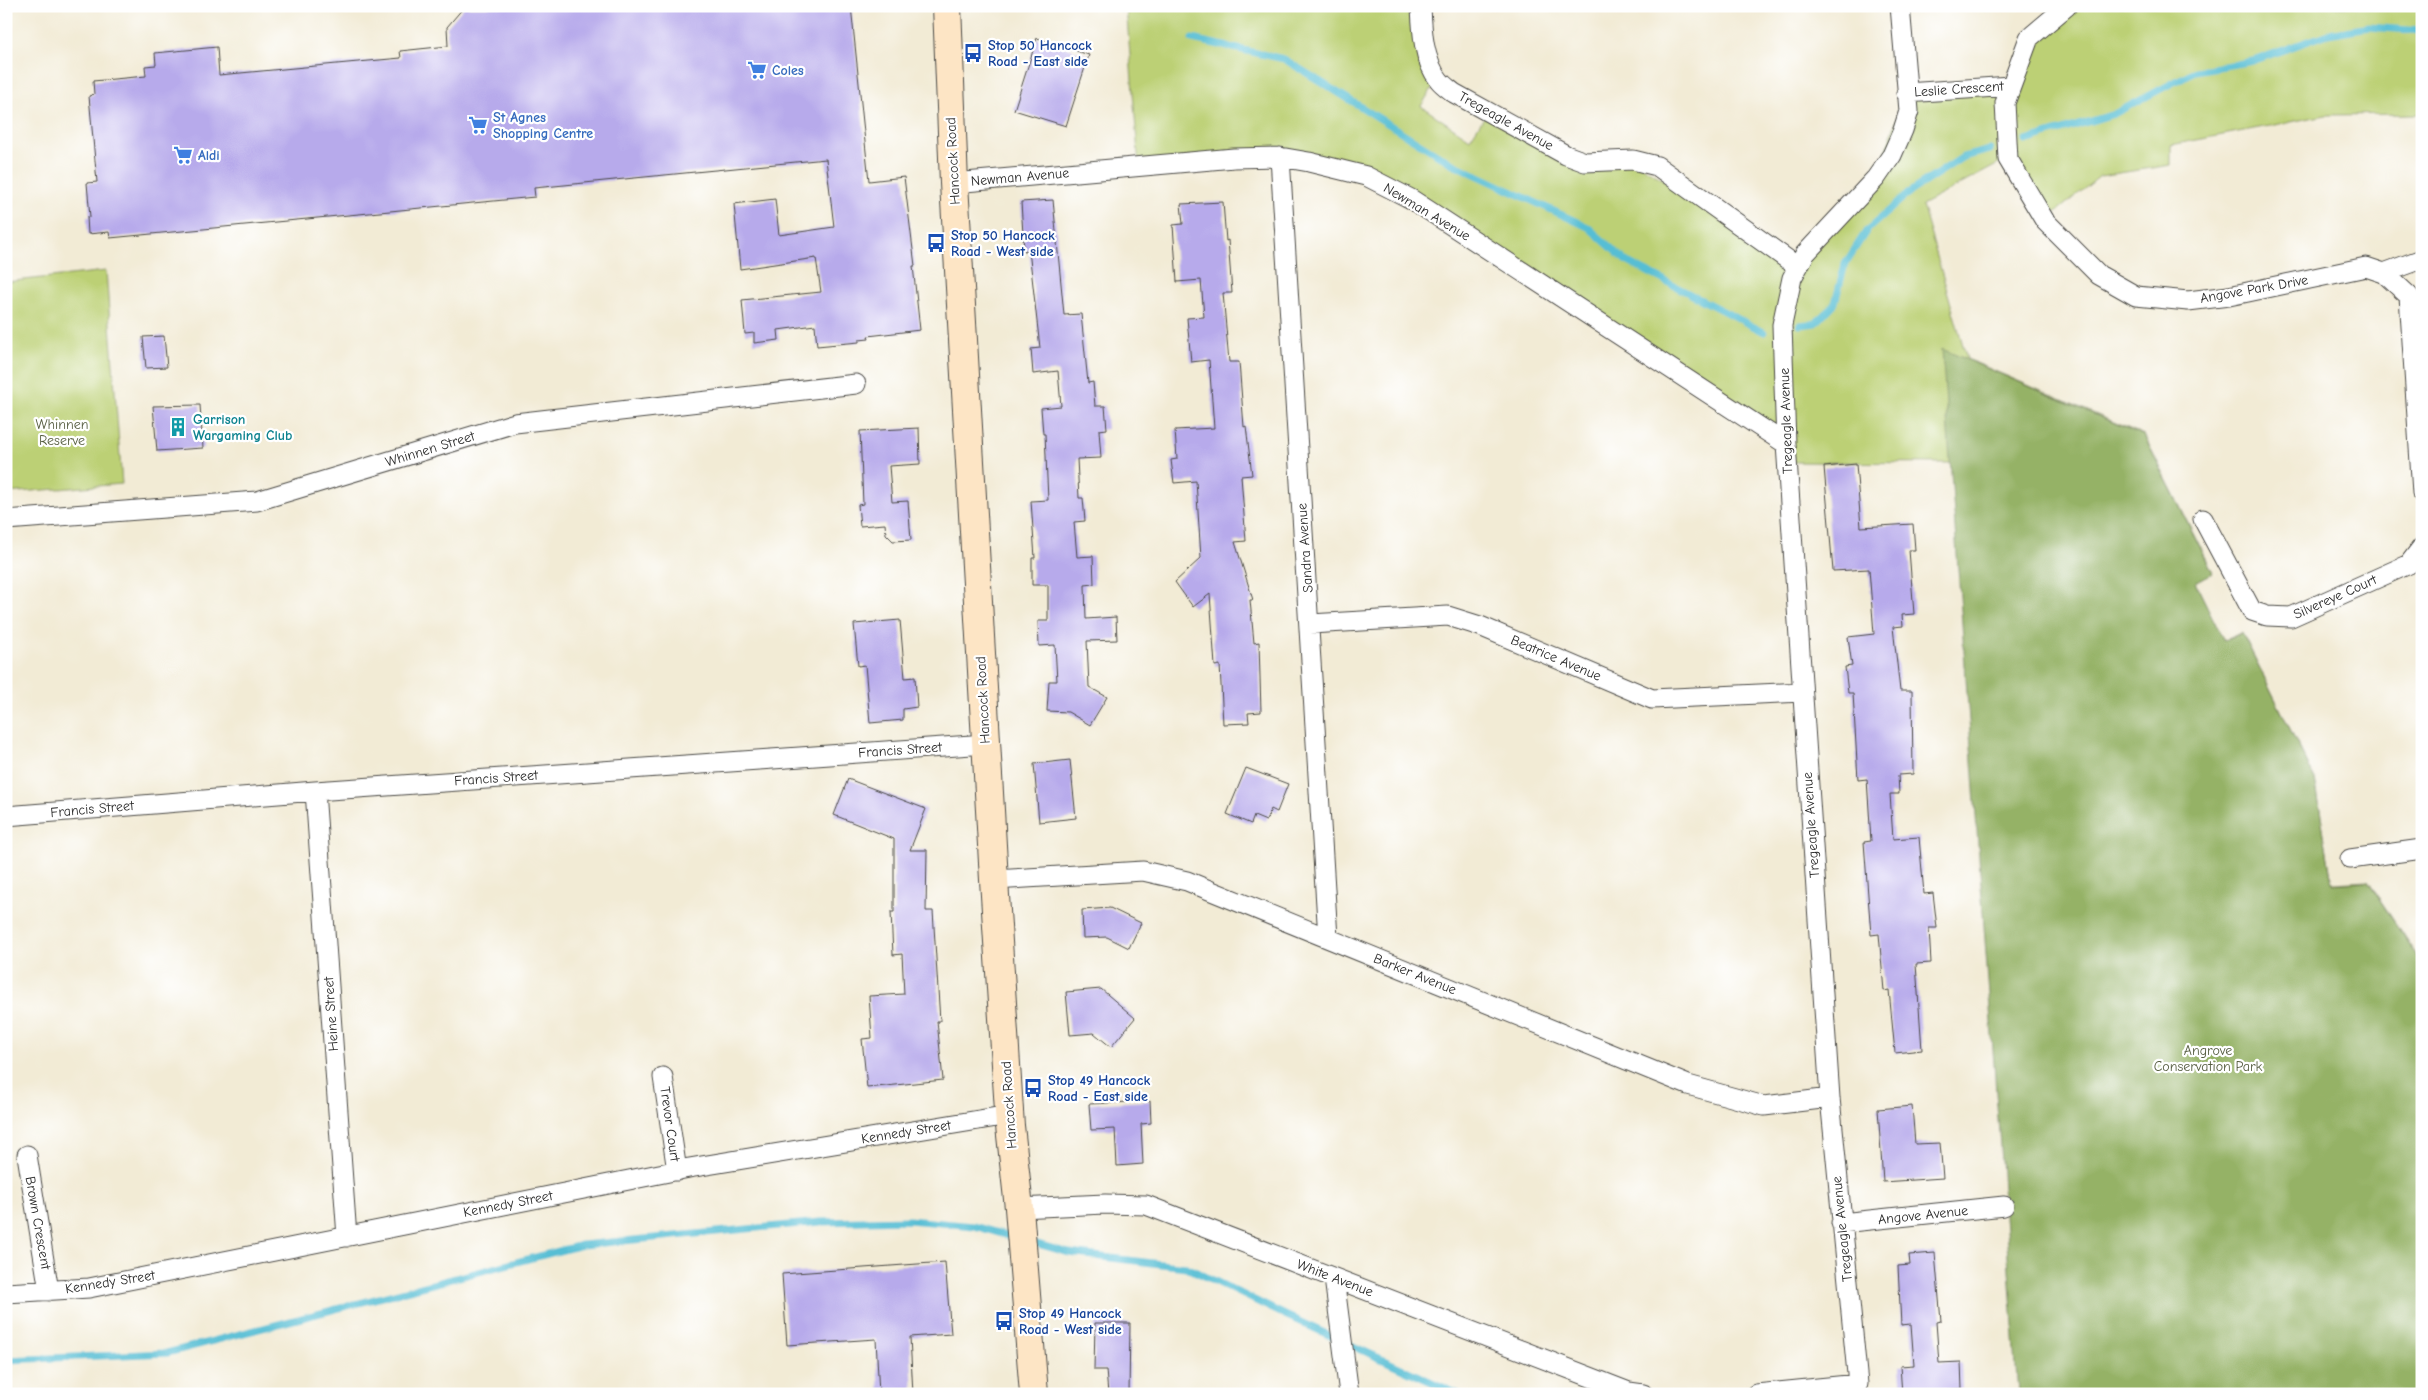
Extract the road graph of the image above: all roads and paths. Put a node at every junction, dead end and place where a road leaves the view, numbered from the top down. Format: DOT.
graph roads {
  1 [pos="947,6"];
  2 [pos="1421,6"];
  3 [pos="1900,6"];
  4 [pos="2067,6"];
  5 [pos="2012,86"];
  6 [pos="1906,93"];
  7 [pos="1280,157"];
  8 [pos="954,183"];
  9 [pos="2422,259"];
  10 [pos="1798,267"];
  11 [pos="2384,273"];
  12 [pos="856,384"];
  13 [pos="1786,444"];
  14 [pos="2422,493"];
  15 [pos="2203,519"];
  16 [pos="6,520"];
  17 [pos="2422,547"];
  18 [pos="1310,624"];
  19 [pos="1802,692"];
  20 [pos="986,744"];
  21 [pos="315,791"];
  22 [pos="6,816"];
  23 [pos="2422,849"];
  24 [pos="2350,859"];
  25 [pos="994,880"];
  26 [pos="1328,938"];
  27 [pos="663,1077"];
  28 [pos="1830,1098"];
  29 [pos="1009,1115"];
  30 [pos="27,1155"];
  31 [pos="677,1171"];
  32 [pos="2004,1206"];
  33 [pos="1020,1216"];
  34 [pos="1841,1223"];
  35 [pos="347,1237"];
  36 [pos="1334,1278"];
  37 [pos="50,1290"];
  38 [pos="6,1293"];
  39 [pos="1034,1394"];
  40 [pos="1349,1394"];
  41 [pos="1643,1394"];
  42 [pos="1756,1394"];
  1 -- 8 [label="main road, Hancock Road"];
  2 -- 10 [label="street, Tregeagle Avenue"];
  3 -- 6 [label="street, Tregeagle Avenue"];
  4 -- 5 [label="street, Angove Park Drive"];
  5 -- 6 [label="street, Leslie Crescent"];
  5 -- 11 [label="street, Angove Park Drive"];
  6 -- 10 [label="street, Tregeagle Avenue"];
  7 -- 8 [label="street, Newman Avenue"];
  7 -- 13 [label="street, Newman Avenue"];
  7 -- 18 [label="street, Sandra Avenue"];
  8 -- 20 [label="main road, Hancock Road"];
  9 -- 11 [label="street"];
  10 -- 13 [label="street, Tregeagle Avenue"];
  11 -- 14 [label="street"];
  12 -- 16 [label="street, Whinnen Street"];
  13 -- 19 [label="street, Tregeagle Avenue"];
  15 -- 17 [label="street, Silvereye Court"];
  18 -- 19 [label="street, Beatrice Avenue"];
  18 -- 26 [label="street, Sandra Avenue"];
  19 -- 28 [label="street, Tregeagle Avenue"];
  20 -- 21 [label="street, Francis Street"];
  20 -- 25 [label="main road, Hancock Road"];
  21 -- 22 [label="street, Francis Street"];
  21 -- 35 [label="street, Heine Street"];
  23 -- 24 [label="street"];
  25 -- 26 [label="street, Barker Avenue"];
  25 -- 29 [label="main road, Hancock Road"];
  26 -- 28 [label="street, Barker Avenue"];
  27 -- 31 [label="street, Trevor Court"];
  28 -- 34 [label="street, Tregeagle Avenue"];
  29 -- 31 [label="street, Kennedy Street"];
  29 -- 33 [label="main road, Hancock Road"];
  30 -- 37 [label="street, Brown Crescent"];
  31 -- 35 [label="street, Kennedy Street"];
  32 -- 34 [label="street, Angove Avenue"];
  33 -- 36 [label="street, White Avenue"];
  33 -- 39 [label="main road, Hancock Road"];
  34 -- 42 [label="street, Tregeagle Avenue"];
  35 -- 37 [label="street, Kennedy Street"];
  36 -- 40 [label="street"];
  36 -- 41 [label="street, White Avenue"];
  37 -- 38 [label="street, Kennedy Street"];
}
